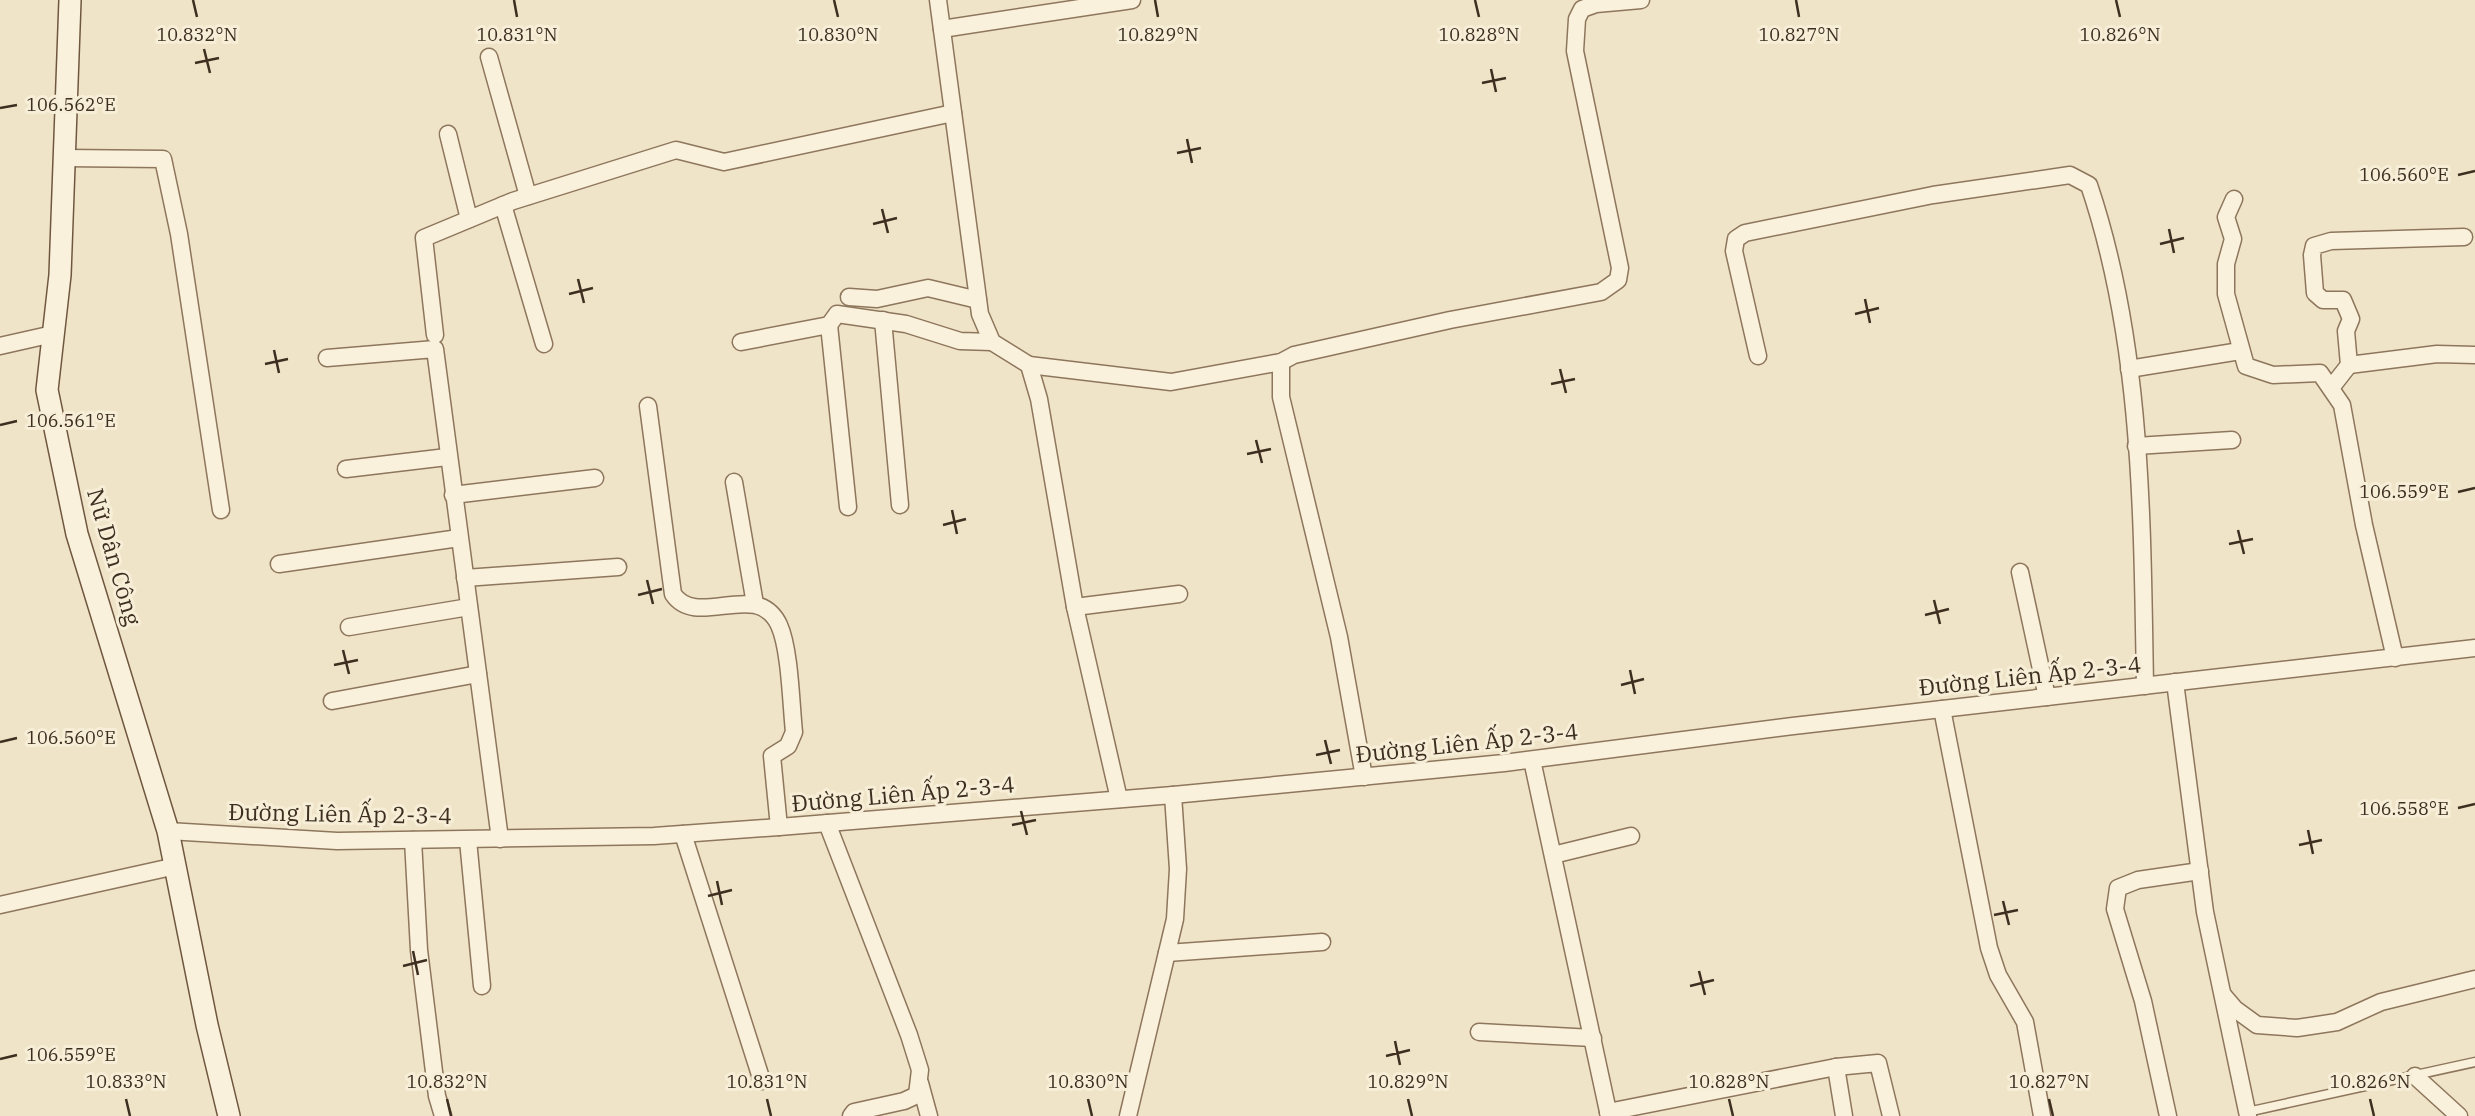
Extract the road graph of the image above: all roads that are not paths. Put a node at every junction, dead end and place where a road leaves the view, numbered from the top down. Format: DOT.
graph roads {
  1 [pos="70,0"];
  2 [pos="938,0"];
  3 [pos="1132,0"];
  4 [pos="1641,0"];
  5 [pos="942,29"];
  6 [pos="489,57"];
  7 [pos="953,113"];
  8 [pos="448,134"];
  9 [pos="64,158"];
  10 [pos="528,196"];
  11 [pos="2234,199"];
  12 [pos="503,205"];
  13 [pos="469,219"];
  14 [pos="2464,237"];
  15 [pos="849,297"];
  16 [pos="978,300"];
  17 [pos="883,320"];
  18 [pos="829,324"];
  19 [pos="54,334"];
  20 [pos="435,335"];
  21 [pos="741,342"];
  22 [pos="992,342"];
  23 [pos="544,344"];
  24 [pos="0,346"];
  25 [pos="2240,351"];
  26 [pos="2475,355"];
  27 [pos="1758,356"];
  28 [pos="327,358"];
  29 [pos="1281,362"];
  30 [pos="1029,365"];
  31 [pos="2349,365"];
  32 [pos="2129,369"];
  33 [pos="2331,388"];
  34 [pos="648,406"];
  35 [pos="2232,440"];
  36 [pos="2136,446"];
  37 [pos="447,457"];
  38 [pos="346,469"];
  39 [pos="595,478"];
  40 [pos="734,482"];
  41 [pos="453,495"];
  42 [pos="900,505"];
  43 [pos="848,507"];
  44 [pos="221,510"];
  45 [pos="459,538"];
  46 [pos="279,564"];
  47 [pos="618,567"];
  48 [pos="2020,572"];
  49 [pos="465,578"];
  50 [pos="1179,594"];
  51 [pos="755,604"];
  52 [pos="469,607"];
  53 [pos="1075,607"];
  54 [pos="349,627"];
  55 [pos="2475,648"];
  56 [pos="2395,658"];
  57 [pos="478,674"];
  58 [pos="2175,682"];
  59 [pos="2145,686"];
  60 [pos="2047,696"];
  61 [pos="332,701"];
  62 [pos="1941,709"];
  63 [pos="1532,760"];
  64 [pos="1364,777"];
  65 [pos="1173,795"];
  66 [pos="1119,799"];
  67 [pos="827,823"];
  68 [pos="779,827"];
  69 [pos="167,831"];
  70 [pos="683,834"];
  71 [pos="1631,836"];
  72 [pos="468,839"];
  73 [pos="500,839"];
  74 [pos="413,840"];
  75 [pos="1553,855"];
  76 [pos="176,866"];
  77 [pos="2200,871"];
  78 [pos="0,905"];
  79 [pos="1322,942"];
  80 [pos="1167,953"];
  81 [pos="2475,979"];
  82 [pos="481,986"];
  83 [pos="2222,993"];
  84 [pos="1479,1032"];
  85 [pos="1593,1038"];
  86 [pos="2475,1062"];
  87 [pos="1836,1067"];
  88 [pos="2415,1076"];
  89 [pos="762,1081"];
  90 [pos="920,1083"];
  91 [pos="1609,1114"];
  92 [pos="2247,1114"];
  93 [pos="229,1116"];
  94 [pos="443,1116"];
  95 [pos="851,1116"];
  96 [pos="929,1116"];
  97 [pos="1128,1116"];
  98 [pos="1844,1116"];
  99 [pos="1892,1116"];
  100 [pos="2042,1116"];
  101 [pos="2168,1116"];
  102 [pos="2459,1116"];
  1 -- 9 [label="street, Nữ Dân Công"];
  2 -- 5 [label="street"];
  3 -- 5 [label="street"];
  4 -- 29 [label="street"];
  5 -- 7 [label="street"];
  6 -- 10 [label="street"];
  7 -- 10 [label="street"];
  7 -- 16 [label="street"];
  8 -- 13 [label="street"];
  9 -- 19 [label="street, Nữ Dân Công"];
  9 -- 44 [label="street"];
  10 -- 12 [label="street"];
  11 -- 25 [label="street"];
  12 -- 13 [label="street"];
  12 -- 23 [label="street"];
  13 -- 20 [label="street"];
  14 -- 31 [label="street"];
  15 -- 16 [label="street"];
  16 -- 22 [label="street"];
  17 -- 18 [label="street"];
  17 -- 22 [label="street"];
  17 -- 42 [label="street"];
  18 -- 21 [label="street"];
  18 -- 43 [label="street"];
  19 -- 24 [label="street"];
  19 -- 69 [label="street, Nữ Dân Công"];
  22 -- 30 [label="street"];
  25 -- 32 [label="street"];
  25 -- 33 [label="street"];
  26 -- 31 [label="street"];
  27 -- 32 [label="street"];
  28 -- 37 [label="street"];
  29 -- 30 [label="street"];
  29 -- 64 [label="street"];
  30 -- 53 [label="street"];
  31 -- 33 [label="street"];
  32 -- 36 [label="street"];
  33 -- 56 [label="street"];
  34 -- 51 [label="street"];
  35 -- 36 [label="street"];
  36 -- 59 [label="street"];
  37 -- 38 [label="street"];
  37 -- 41 [label="street"];
  39 -- 41 [label="street"];
  40 -- 51 [label="street"];
  41 -- 45 [label="street"];
  45 -- 46 [label="street"];
  45 -- 49 [label="street"];
  47 -- 49 [label="street"];
  48 -- 60 [label="street"];
  49 -- 52 [label="street"];
  50 -- 53 [label="street"];
  51 -- 68 [label="street"];
  52 -- 54 [label="street"];
  52 -- 57 [label="street"];
  53 -- 66 [label="street"];
  55 -- 56 [label="street, Đường Liên Ấp 2-3-4"];
  56 -- 58 [label="street, Đường Liên Ấp 2-3-4"];
  57 -- 61 [label="street"];
  57 -- 73 [label="street"];
  58 -- 59 [label="street, Đường Liên Ấp 2-3-4"];
  58 -- 77 [label="street"];
  59 -- 60 [label="street, Đường Liên Ấp 2-3-4"];
  60 -- 62 [label="street, Đường Liên Ấp 2-3-4"];
  62 -- 63 [label="street, Đường Liên Ấp 2-3-4"];
  62 -- 100 [label="street"];
  63 -- 64 [label="street, Đường Liên Ấp 2-3-4"];
  63 -- 75 [label="street"];
  64 -- 65 [label="street, Đường Liên Ấp 2-3-4"];
  65 -- 66 [label="street, Đường Liên Ấp 2-3-4"];
  65 -- 80 [label="street"];
  66 -- 67 [label="street, Đường Liên Ấp 2-3-4"];
  67 -- 68 [label="street, Đường Liên Ấp 2-3-4"];
  67 -- 90 [label="street"];
  68 -- 70 [label="street, Đường Liên Ấp 2-3-4"];
  69 -- 74 [label="street, Đường Liên Ấp 2-3-4"];
  69 -- 76 [label="street, Nữ Dân Công"];
  70 -- 73 [label="street, Đường Liên Ấp 2-3-4"];
  70 -- 89 [label="street"];
  71 -- 75 [label="street"];
  72 -- 73 [label="street, Đường Liên Ấp 2-3-4"];
  72 -- 74 [label="street, Đường Liên Ấp 2-3-4"];
  72 -- 82 [label="street"];
  74 -- 94 [label="street"];
  75 -- 85 [label="street"];
  76 -- 78 [label="street"];
  76 -- 93 [label="street, Nữ Dân Công"];
  77 -- 83 [label="street"];
  77 -- 101 [label="street"];
  79 -- 80 [label="street"];
  80 -- 97 [label="street"];
  81 -- 83 [label="street"];
  83 -- 92 [label="street"];
  84 -- 85 [label="street"];
  85 -- 91 [label="street"];
  86 -- 88 [label="lane"];
  87 -- 91 [label="street"];
  87 -- 98 [label="street"];
  87 -- 99 [label="street"];
  88 -- 92 [label="lane"];
  88 -- 102 [label="street"];
  90 -- 95 [label="street"];
  90 -- 96 [label="street"];
}
